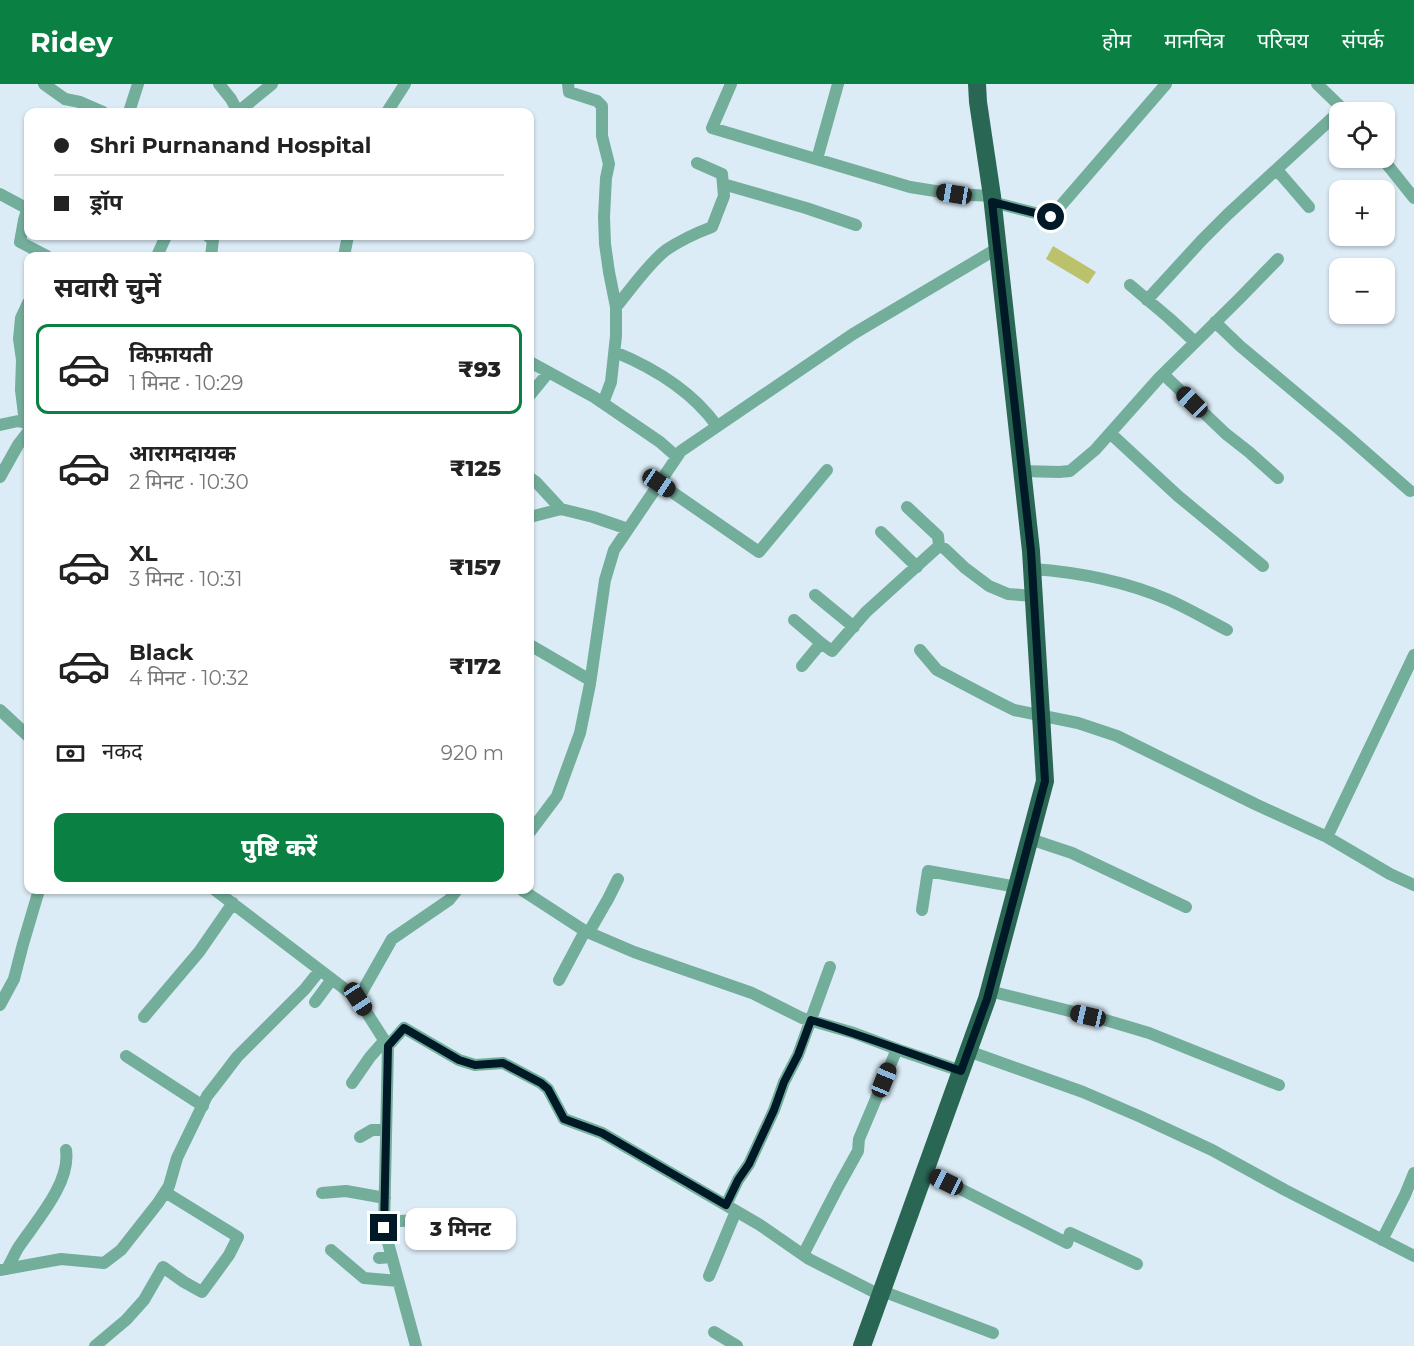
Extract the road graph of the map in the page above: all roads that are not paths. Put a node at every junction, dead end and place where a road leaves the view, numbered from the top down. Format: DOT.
graph roads {
  1 [pos="44,84"];
  2 [pos="138,84"];
  3 [pos="219,84"];
  4 [pos="272,84"];
  5 [pos="405,84"];
  6 [pos="568,84"];
  7 [pos="731,84"];
  8 [pos="838,84"];
  9 [pos="977,84"];
  10 [pos="1166,84"];
  11 [pos="1317,84"];
  12 [pos="1335,102"];
  13 [pos="77,107"];
  14 [pos="130,108"];
  15 [pos="236,108"];
  16 [pos="243,108"];
  17 [pos="390,108"];
  18 [pos="1329,124"];
  19 [pos="817,159"];
  20 [pos="697,163"];
  21 [pos="1390,168"];
  22 [pos="1277,170"];
  23 [pos="723,184"];
  24 [pos="0,194"];
  25 [pos="1414,198"];
  26 [pos="992,199"];
  27 [pos="24,207"];
  28 [pos="1310,207"];
  29 [pos="24,220"];
  30 [pos="856,225"];
  31 [pos="998,248"];
  32 [pos="39,252"];
  33 [pos="1278,259"];
  34 [pos="1130,285"];
  35 [pos="1147,300"];
  36 [pos="616,307"];
  37 [pos="24,312"];
  38 [pos="1215,322"];
  39 [pos="1195,342"];
  40 [pos="615,352"];
  41 [pos="534,364"];
  42 [pos="548,373"];
  43 [pos="1163,374"];
  44 [pos="534,390"];
  45 [pos="603,403"];
  46 [pos="24,405"];
  47 [pos="0,424"];
  48 [pos="24,424"];
  49 [pos="717,426"];
  50 [pos="1110,433"];
  51 [pos="24,434"];
  52 [pos="677,457"];
  53 [pos="827,470"];
  54 [pos="1022,471"];
  55 [pos="0,477"];
  56 [pos="1278,478"];
  57 [pos="534,481"];
  58 [pos="659,483"];
  59 [pos="1410,491"];
  60 [pos="907,507"];
  61 [pos="561,509"];
  62 [pos="534,516"];
  63 [pos="628,529"];
  64 [pos="881,532"];
  65 [pos="939,546"];
  66 [pos="1263,566"];
  67 [pos="917,567"];
  68 [pos="1032,569"];
  69 [pos="815,595"];
  70 [pos="1033,596"];
  71 [pos="794,620"];
  72 [pos="854,627"];
  73 [pos="1227,630"];
  74 [pos="821,643"];
  75 [pos="534,647"];
  76 [pos="920,650"];
  77 [pos="1414,655"];
  78 [pos="802,666"];
  79 [pos="590,680"];
  80 [pos="0,710"];
  81 [pos="1041,715"];
  82 [pos="24,728"];
  83 [pos="534,827"];
  84 [pos="1327,837"];
  85 [pos="1030,838"];
  86 [pos="618,879"];
  87 [pos="1414,885"];
  88 [pos="1017,887"];
  89 [pos="38,894"];
  90 [pos="221,894"];
  91 [pos="454,894"];
  92 [pos="528,894"];
  93 [pos="233,903"];
  94 [pos="1186,907"];
  95 [pos="922,910"];
  96 [pos="587,932"];
  97 [pos="830,967"];
  98 [pos="320,970"];
  99 [pos="332,980"];
  100 [pos="560,980"];
  101 [pos="989,991"];
  102 [pos="358,999"];
  103 [pos="315,1002"];
  104 [pos="0,1005"];
  105 [pos="144,1017"];
  106 [pos="811,1020"];
  107 [pos="386,1043"];
  108 [pos="897,1049"];
  109 [pos="968,1052"];
  110 [pos="126,1056"];
  111 [pos="961,1071"];
  112 [pos="352,1083"];
  113 [pos="1279,1085"];
  114 [pos="202,1106"];
  115 [pos="386,1130"];
  116 [pos="360,1137"];
  117 [pos="66,1150"];
  118 [pos="925,1171"];
  119 [pos="1414,1173"];
  120 [pos="165,1192"];
  121 [pos="322,1192"];
  122 [pos="385,1198"];
  123 [pos="731,1208"];
  124 [pos="417,1220"];
  125 [pos="384,1222"];
  126 [pos="1382,1240"];
  127 [pos="331,1250"];
  128 [pos="803,1256"];
  129 [pos="1414,1256"];
  130 [pos="1137,1264"];
  131 [pos="4,1270"];
  132 [pos="709,1276"];
  133 [pos="398,1281"];
  134 [pos="881,1293"];
  135 [pos="714,1332"];
  136 [pos="993,1334"];
  137 [pos="95,1346"];
  138 [pos="416,1346"];
  139 [pos="738,1346"];
  140 [pos="862,1346"];
  1 -- 13 [label="street"];
  2 -- 14 [label="street"];
  3 -- 15 [label="street"];
  4 -- 16 [label="street"];
  5 -- 17 [label="street"];
  6 -- 36 [label="street"];
  7 -- 19 [label="street"];
  8 -- 19 [label="street"];
  9 -- 26 [label="highway"];
  10 -- 26 [label="street"];
  11 -- 12 [label="street"];
  18 -- 22 [label="street"];
  19 -- 26 [label="street"];
  20 -- 23 [label="street"];
  21 -- 25 [label="street"];
  22 -- 28 [label="street"];
  22 -- 35 [label="street"];
  23 -- 30 [label="street"];
  23 -- 36 [label="street"];
  24 -- 27 [label="street"];
  26 -- 31 [label="highway"];
  29 -- 32 [label="street"];
  31 -- 49 [label="street"];
  31 -- 54 [label="highway"];
  33 -- 38 [label="street"];
  34 -- 35 [label="street"];
  35 -- 39 [label="street"];
  36 -- 40 [label="street"];
  37 -- 46 [label="street"];
  38 -- 39 [label="street"];
  38 -- 59 [label="street"];
  39 -- 43 [label="street"];
  40 -- 45 [label="street"];
  40 -- 49 [label="street"];
  41 -- 42 [label="street"];
  42 -- 44 [label="street"];
  42 -- 45 [label="street"];
  43 -- 50 [label="street"];
  43 -- 56 [label="street"];
  45 -- 52 [label="street"];
  47 -- 48 [label="street"];
  49 -- 52 [label="street"];
  50 -- 54 [label="street"];
  50 -- 66 [label="street"];
  51 -- 55 [label="street"];
  52 -- 58 [label="street"];
  53 -- 58 [label="street"];
  54 -- 68 [label="highway"];
  57 -- 61 [label="street"];
  58 -- 63 [label="street"];
  60 -- 65 [label="street"];
  61 -- 62 [label="street"];
  61 -- 63 [label="street"];
  63 -- 79 [label="street"];
  64 -- 67 [label="street"];
  65 -- 67 [label="street"];
  65 -- 70 [label="street"];
  67 -- 72 [label="street"];
  68 -- 70 [label="highway"];
  68 -- 73 [label="street"];
  69 -- 72 [label="street"];
  70 -- 81 [label="highway"];
  71 -- 74 [label="street"];
  72 -- 74 [label="street"];
  74 -- 78 [label="street"];
  75 -- 79 [label="street"];
  76 -- 81 [label="street"];
  77 -- 84 [label="street"];
  79 -- 83 [label="street"];
  80 -- 82 [label="street"];
  81 -- 84 [label="street"];
  81 -- 85 [label="highway"];
  84 -- 87 [label="street"];
  85 -- 88 [label="highway"];
  85 -- 94 [label="street"];
  86 -- 96 [label="street"];
  88 -- 95 [label="street"];
  88 -- 101 [label="highway"];
  89 -- 104 [label="street"];
  90 -- 93 [label="street"];
  91 -- 102 [label="street"];
  92 -- 96 [label="street"];
  93 -- 98 [label="street"];
  93 -- 105 [label="street"];
  96 -- 100 [label="street"];
  96 -- 106 [label="street"];
  97 -- 106 [label="street"];
  98 -- 99 [label="street"];
  98 -- 114 [label="street"];
  99 -- 102 [label="street"];
  99 -- 103 [label="street"];
  101 -- 109 [label="highway"];
  101 -- 113 [label="street"];
  102 -- 107 [label="street"];
  106 -- 108 [label="street"];
  106 -- 123 [label="street"];
  107 -- 112 [label="street"];
  107 -- 115 [label="street"];
  107 -- 123 [label="street"];
  108 -- 111 [label="street"];
  108 -- 128 [label="street"];
  109 -- 111 [label="highway"];
  109 -- 126 [label="street"];
  110 -- 114 [label="street"];
  111 -- 118 [label="highway"];
  114 -- 120 [label="street"];
  115 -- 116 [label="street"];
  115 -- 122 [label="street"];
  117 -- 131 [label="street"];
  118 -- 130 [label="street"];
  118 -- 134 [label="highway"];
  119 -- 126 [label="street"];
  120 -- 131 [label="street"];
  120 -- 137 [label="street"];
  121 -- 122 [label="street"];
  122 -- 125 [label="street"];
  123 -- 128 [label="street"];
  123 -- 132 [label="street"];
  124 -- 125 [label="street"];
  125 -- 133 [label="street"];
  126 -- 129 [label="street"];
  127 -- 133 [label="street"];
  128 -- 134 [label="street"];
  133 -- 138 [label="street"];
  134 -- 136 [label="street"];
  134 -- 140 [label="highway"];
  135 -- 139 [label="street"];
}
